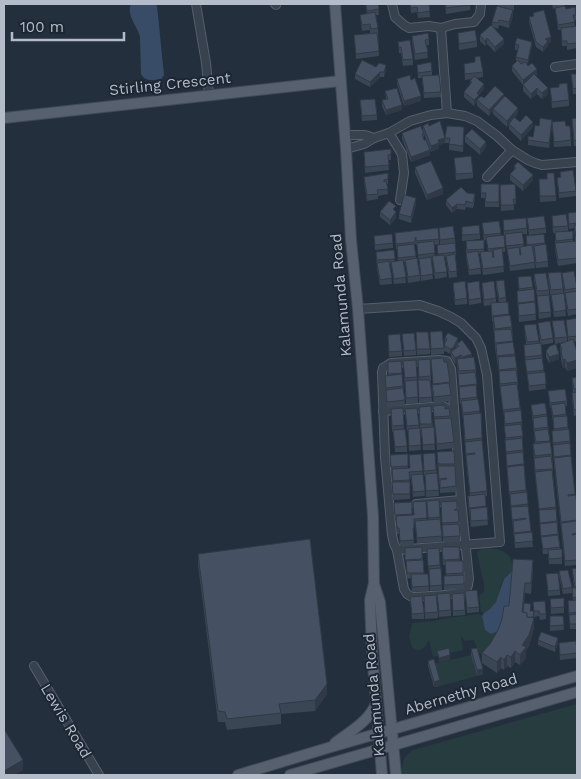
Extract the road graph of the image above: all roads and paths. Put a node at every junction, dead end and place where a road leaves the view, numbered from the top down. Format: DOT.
graph roads {
  1 [pos="196,4"];
  2 [pos="334,4"];
  3 [pos="392,4"];
  4 [pos="481,4"];
  5 [pos="441,28"];
  6 [pos="577,64"];
  7 [pos="555,68"];
  8 [pos="340,81"];
  9 [pos="209,95"];
  10 [pos="447,113"];
  11 [pos="4,118"];
  12 [pos="389,133"];
  13 [pos="344,135"];
  14 [pos="374,138"];
  15 [pos="346,149"];
  16 [pos="512,150"];
  17 [pos="577,162"];
  18 [pos="487,177"];
  19 [pos="400,200"];
  20 [pos="358,309"];
  21 [pos="383,411"];
  22 [pos="454,418"];
  23 [pos="385,450"];
  24 [pos="447,452"];
  25 [pos="457,452"];
  26 [pos="394,457"];
  27 [pos="461,500"];
  28 [pos="407,504"];
  29 [pos="398,505"];
  30 [pos="389,506"];
  31 [pos="465,545"];
  32 [pos="397,550"];
  33 [pos="374,583"];
  34 [pos="34,666"];
  35 [pos="577,676"];
  36 [pos="577,692"];
  37 [pos="376,702"];
  38 [pos="392,730"];
  39 [pos="379,733"];
  40 [pos="393,745"];
  41 [pos="330,747"];
  42 [pos="380,749"];
  43 [pos="396,773"];
  44 [pos="99,775"];
  45 [pos="238,775"];
  46 [pos="290,775"];
  47 [pos="382,775"];
  1 -- 9 [label="street"];
  2 -- 8 [label="main road, Kalamunda Road"];
  3 -- 5 [label="street"];
  4 -- 5 [label="street"];
  5 -- 10 [label="street"];
  6 -- 7 [label="street"];
  8 -- 9 [label="main road, Stirling Crescent"];
  8 -- 13 [label="main road, Kalamunda Road"];
  9 -- 11 [label="main road, Stirling Crescent"];
  10 -- 12 [label="street"];
  10 -- 16 [label="street"];
  12 -- 14 [label="street"];
  12 -- 19 [label="street"];
  13 -- 14 [label="street"];
  13 -- 15 [label="main road, Kalamunda Road"];
  14 -- 15 [label="street"];
  15 -- 20 [label="main road, Kalamunda Road"];
  16 -- 17 [label="street"];
  16 -- 18 [label="street"];
  20 -- 31 [label="street"];
  20 -- 33 [label="main road, Kalamunda Road"];
  21 -- 22 [label="street"];
  21 -- 22 [label="street"];
  21 -- 23 [label="street"];
  22 -- 25 [label="street"];
  23 -- 26 [label="street"];
  23 -- 30 [label="street"];
  24 -- 25 [label="street"];
  25 -- 27 [label="street"];
  27 -- 28 [label="street"];
  27 -- 31 [label="street"];
  29 -- 30 [label="street"];
  30 -- 32 [label="street"];
  31 -- 32 [label="street"];
  31 -- 32 [label="street"];
  33 -- 37 [label="main road, Kalamunda Road"];
  33 -- 38 [label="main road, Kalamunda Road"];
  34 -- 44 [label="street, Lewis Road"];
  35 -- 38 [label="main road, Abernethy Road"];
  36 -- 40 [label="main road, Abernethy Road"];
  37 -- 39 [label="main road, Kalamunda Road"];
  37 -- 41 [label="main road"];
  38 -- 39 [label="main road, Abernethy Road"];
  38 -- 40 [label="main road, Kalamunda Road"];
  39 -- 41 [label="main road, Abernethy Road"];
  39 -- 42 [label="main road, Kalamunda Road"];
  40 -- 42 [label="main road, Abernethy Road"];
  40 -- 43 [label="main road, Kalamunda Road"];
  41 -- 45 [label="main road, Abernethy Road"];
  42 -- 46 [label="main road, Abernethy Road"];
  42 -- 47 [label="main road, Kalamunda Road"];
}
